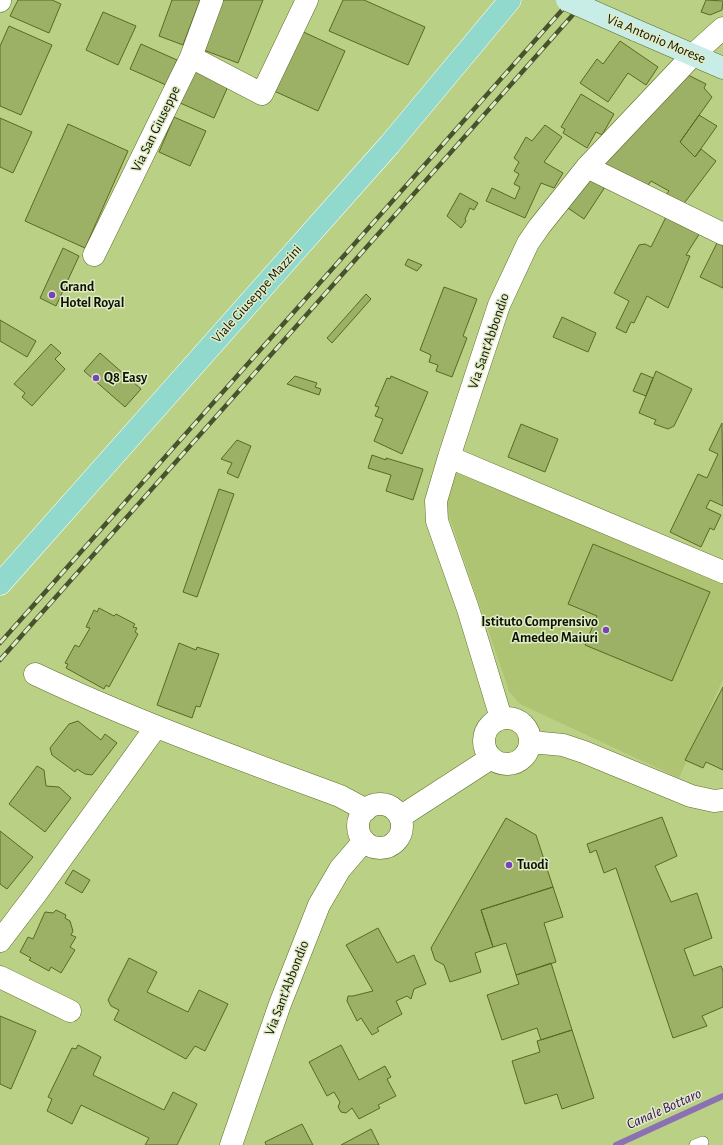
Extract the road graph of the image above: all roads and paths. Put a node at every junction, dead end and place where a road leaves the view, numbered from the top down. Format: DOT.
graph roads {
  1 [pos="212,0"];
  2 [pos="307,0"];
  3 [pos="510,0"];
  4 [pos="567,0"];
  5 [pos="723,28"];
  6 [pos="693,54"];
  7 [pos="191,57"];
  8 [pos="723,68"];
  9 [pos="587,167"];
  10 [pos="723,234"];
  11 [pos="94,255"];
  12 [pos="449,457"];
  13 [pos="723,572"];
  14 [pos="0,584"];
  15 [pos="35,674"];
  16 [pos="501,718"];
  17 [pos="156,727"];
  18 [pos="531,742"];
  19 [pos="491,758"];
  20 [pos="723,800"];
  21 [pos="366,810"];
  22 [pos="400,817"];
  23 [pos="364,841"];
  24 [pos="0,941"];
  25 [pos="0,977"];
  26 [pos="70,1011"];
  27 [pos="231,1145"];
  1 -- 7 [label="street, Via San Giuseppe"];
  2 -- 7 [label="street"];
  3 -- 14 [label="main road, Viale Giuseppe Mazzini"];
  4 -- 6 [label="street, Via Antonio Morese, bridge"];
  5 -- 6 [label="street, Via Sant'Abbondio"];
  6 -- 8 [label="street, Via Antonio Morese"];
  6 -- 9 [label="street, Via Sant'Abbondio"];
  7 -- 11 [label="street, Via San Giuseppe"];
  9 -- 10 [label="street"];
  9 -- 12 [label="street, Via Sant'Abbondio"];
  12 -- 13 [label="street"];
  12 -- 16 [label="street, Via Sant'Abbondio"];
  15 -- 17 [label="street"];
  16 -- 18 [label="street"];
  16 -- 19 [label="street"];
  17 -- 21 [label="street"];
  17 -- 24 [label="street"];
  18 -- 19 [label="street"];
  18 -- 20 [label="street"];
  19 -- 22 [label="street"];
  21 -- 22 [label="street"];
  21 -- 23 [label="street"];
  22 -- 23 [label="street"];
  23 -- 27 [label="street, Via Sant'Abbondio"];
  25 -- 26 [label="street"];
}
